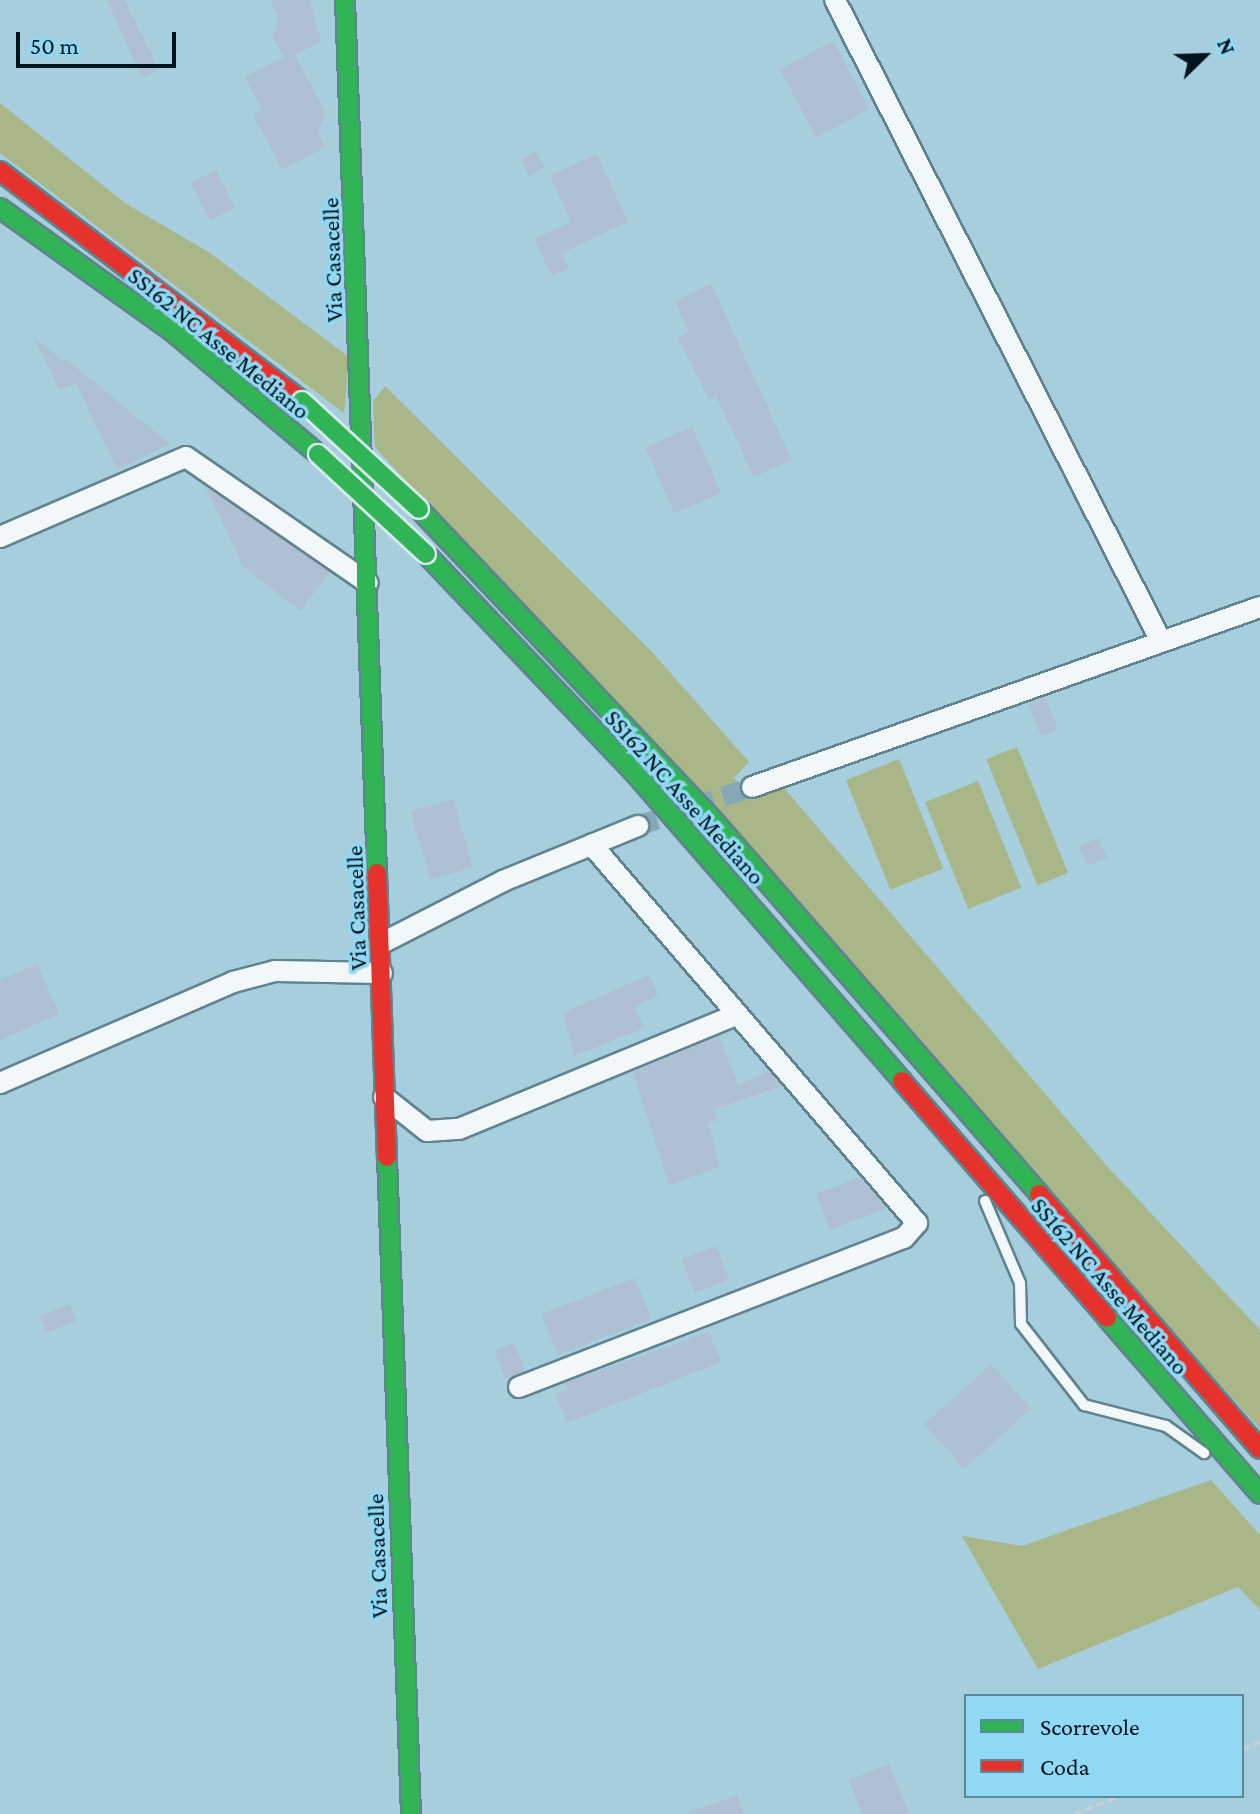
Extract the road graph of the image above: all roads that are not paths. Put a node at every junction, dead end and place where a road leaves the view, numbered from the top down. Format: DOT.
graph roads {
  1 [pos="345,0"];
  2 [pos="835,0"];
  3 [pos="0,171"];
  4 [pos="0,208"];
  5 [pos="0,537"];
  6 [pos="368,583"];
  7 [pos="1260,607"];
  8 [pos="1161,641"];
  9 [pos="752,787"];
  10 [pos="638,826"];
  11 [pos="592,845"];
  12 [pos="382,943"];
  13 [pos="382,973"];
  14 [pos="736,1015"];
  15 [pos="2,1076"];
  16 [pos="384,1097"];
  17 [pos="959,1149"];
  18 [pos="519,1387"];
  19 [pos="1260,1449"];
  20 [pos="1260,1494"];
  21 [pos="1260,1501"];
  22 [pos="411,1814"];
  1 -- 6 [label="main road, Via Casacelle"];
  2 -- 8 [label="street"];
  3 -- 19 [label="main road, SS162 NC Asse Mediano, bridge"];
  4 -- 17 [label="main road, SS162 NC Asse Mediano, bridge"];
  5 -- 6 [label="street"];
  6 -- 12 [label="main road, Via Casacelle"];
  7 -- 8 [label="street"];
  8 -- 9 [label="street"];
  10 -- 11 [label="street"];
  11 -- 12 [label="street"];
  11 -- 14 [label="street"];
  12 -- 13 [label="main road, Via Casacelle"];
  13 -- 15 [label="street"];
  13 -- 16 [label="main road, Via Casacelle"];
  14 -- 16 [label="street"];
  14 -- 18 [label="street"];
  16 -- 22 [label="main road, Via Casacelle"];
  17 -- 20 [label="main road, SS162 NC Asse Mediano"];
  17 -- 21 [label="lane"];
}
